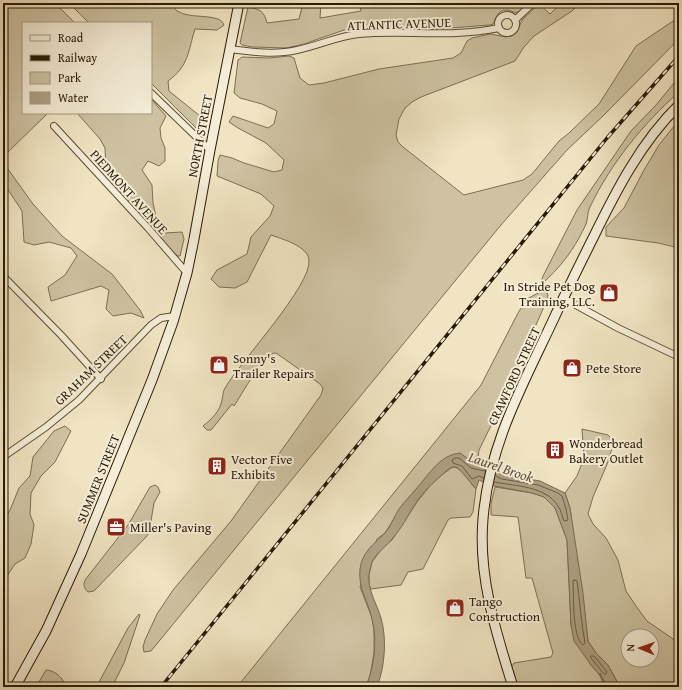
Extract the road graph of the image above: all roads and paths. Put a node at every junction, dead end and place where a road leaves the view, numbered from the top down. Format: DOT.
graph roads {
  1 [pos="239,3"];
  2 [pos="533,3"];
  3 [pos="515,20"];
  4 [pos="499,28"];
  5 [pos="230,49"];
  6 [pos="152,94"];
  7 [pos="679,105"];
  8 [pos="54,126"];
  9 [pos="210,150"];
  10 [pos="187,273"];
  11 [pos="3,276"];
  12 [pos="563,298"];
  13 [pos="175,316"];
  14 [pos="679,357"];
  15 [pos="101,379"];
  16 [pos="3,456"];
  17 [pos="15,687"];
  18 [pos="513,687"];
  1 -- 5 [label="main road, NORTH STREET"];
  2 -- 3 [label="street, ATLANTIC AVENUE"];
  3 -- 4 [label="street"];
  3 -- 4 [label="street, ATLANTIC AVENUE"];
  4 -- 5 [label="street, ATLANTIC AVENUE"];
  5 -- 9 [label="main road, NORTH STREET"];
  6 -- 9 [label="street"];
  7 -- 12 [label="main road, CRAWFORD STREET"];
  8 -- 10 [label="street, PIEDMONT AVENUE"];
  9 -- 10 [label="main road, NORTH STREET"];
  10 -- 13 [label="main road, SUMMER STREET"];
  11 -- 15 [label="street"];
  12 -- 14 [label="street"];
  12 -- 18 [label="main road, CRAWFORD STREET"];
  13 -- 15 [label="street, GRAHAM STREET"];
  13 -- 17 [label="main road, SUMMER STREET"];
  15 -- 16 [label="street, GRAHAM STREET"];
}
